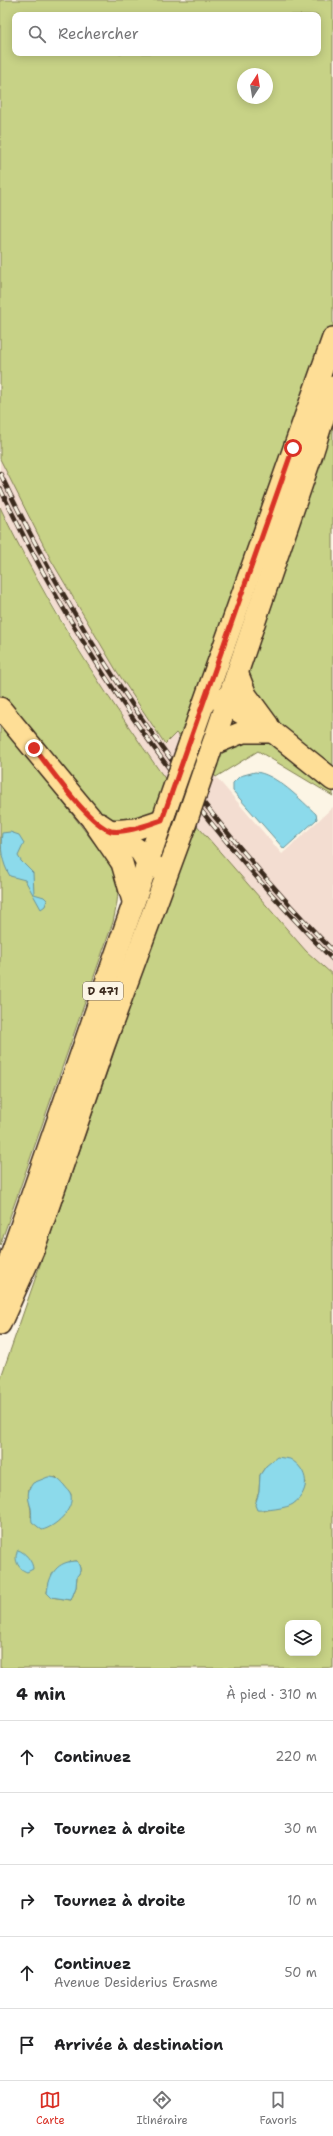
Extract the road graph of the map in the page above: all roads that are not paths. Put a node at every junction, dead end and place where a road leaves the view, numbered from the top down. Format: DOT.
graph roads {
  1 [pos="333,338"];
  2 [pos="333,387"];
  3 [pos="238,675"];
  4 [pos="208,694"];
  5 [pos="227,705"];
  6 [pos="0,708"];
  7 [pos="272,732"];
  8 [pos="210,753"];
  9 [pos="333,780"];
  10 [pos="165,813"];
  11 [pos="91,818"];
  12 [pos="112,831"];
  13 [pos="122,863"];
  14 [pos="148,864"];
  15 [pos="168,871"];
  16 [pos="133,901"];
  17 [pos="0,1304"];
  18 [pos="0,1324"];
  1 -- 4 [label="main road, D 471"];
  2 -- 3 [label="main road, D 471"];
  3 -- 5 [label="main road, D 471"];
  3 -- 7 [label="main road"];
  4 -- 5 [label="main road"];
  4 -- 10 [label="main road, D 471, bridge"];
  5 -- 7 [label="main road"];
  5 -- 8 [label="main road, D 471"];
  6 -- 11 [label="main road"];
  7 -- 8 [label="main road"];
  7 -- 9 [label="main road"];
  8 -- 15 [label="main road, D 471, bridge"];
  10 -- 12 [label="main road"];
  10 -- 14 [label="main road, D 471"];
  11 -- 12 [label="main road"];
  11 -- 13 [label="main road"];
  12 -- 14 [label="main road"];
  13 -- 14 [label="main road"];
  13 -- 16 [label="main road"];
  14 -- 15 [label="main road"];
  14 -- 16 [label="main road, D 471"];
  15 -- 18 [label="main road, D 471"];
  16 -- 17 [label="main road, D 471"];
}
